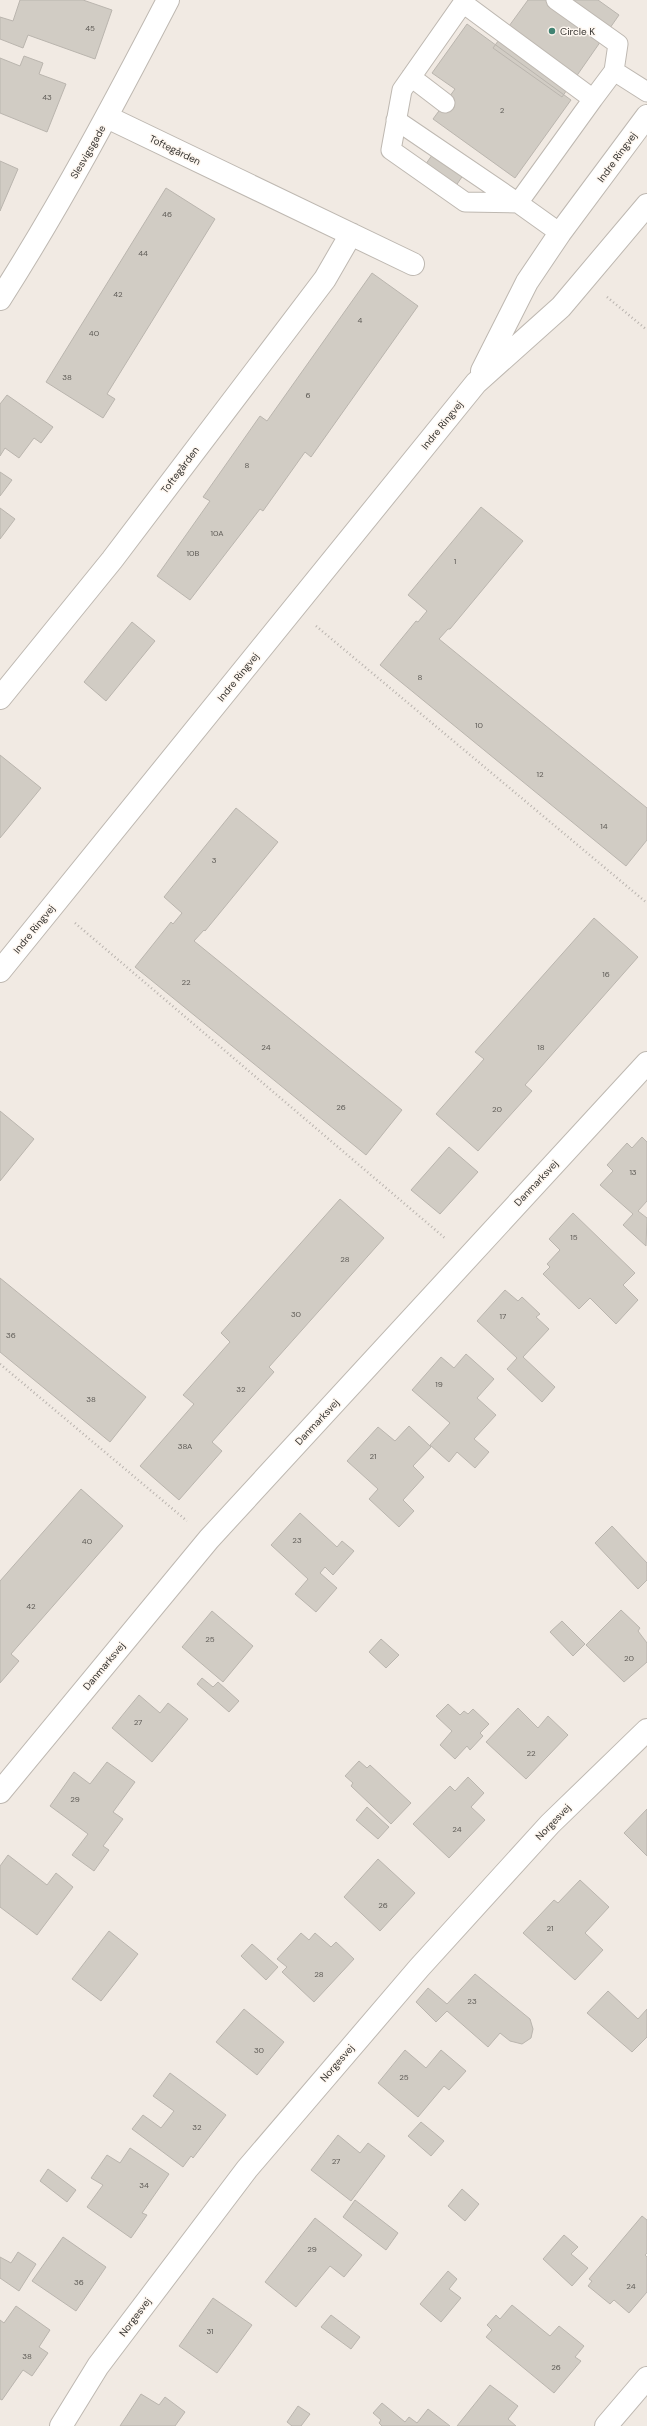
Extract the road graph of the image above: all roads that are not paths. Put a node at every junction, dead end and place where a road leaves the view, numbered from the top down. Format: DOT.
graph roads {
  1 [pos="168,0"];
  2 [pos="556,0"];
  3 [pos="464,2"];
  4 [pos="614,71"];
  5 [pos="411,77"];
  6 [pos="647,92"];
  7 [pos="593,98"];
  8 [pos="445,103"];
  9 [pos="647,116"];
  10 [pos="107,117"];
  11 [pos="396,120"];
  12 [pos="518,203"];
  13 [pos="647,205"];
  14 [pos="560,233"];
  15 [pos="351,234"];
  16 [pos="413,264"];
  17 [pos="0,299"];
  18 [pos="476,383"];
  19 [pos="0,698"];
  20 [pos="0,971"];
  21 [pos="647,1063"];
  22 [pos="647,1730"];
  23 [pos="0,1792"];
  24 [pos="647,2378"];
  25 [pos="61,2426"];
  26 [pos="606,2426"];
  1 -- 10 [label="street, Slesvigsgade"];
  2 -- 4 [label="lane"];
  3 -- 5 [label="lane"];
  3 -- 7 [label="lane"];
  4 -- 6 [label="lane"];
  4 -- 7 [label="lane"];
  5 -- 8 [label="lane"];
  5 -- 11 [label="lane"];
  7 -- 12 [label="lane"];
  9 -- 14 [label="street, Indre Ringvej"];
  10 -- 15 [label="street, Toftegården"];
  10 -- 17 [label="street, Slesvigsgade"];
  11 -- 12 [label="lane"];
  11 -- 12 [label="lane"];
  12 -- 14 [label="lane"];
  13 -- 18 [label="street, Indre Ringvej"];
  14 -- 18 [label="street, Indre Ringvej"];
  15 -- 16 [label="street, Toftegården"];
  15 -- 19 [label="street, Toftegården"];
  18 -- 20 [label="street, Indre Ringvej"];
  21 -- 23 [label="street, Danmarksvej"];
  22 -- 25 [label="street, Norgesvej"];
  24 -- 26 [label="street"];
}
